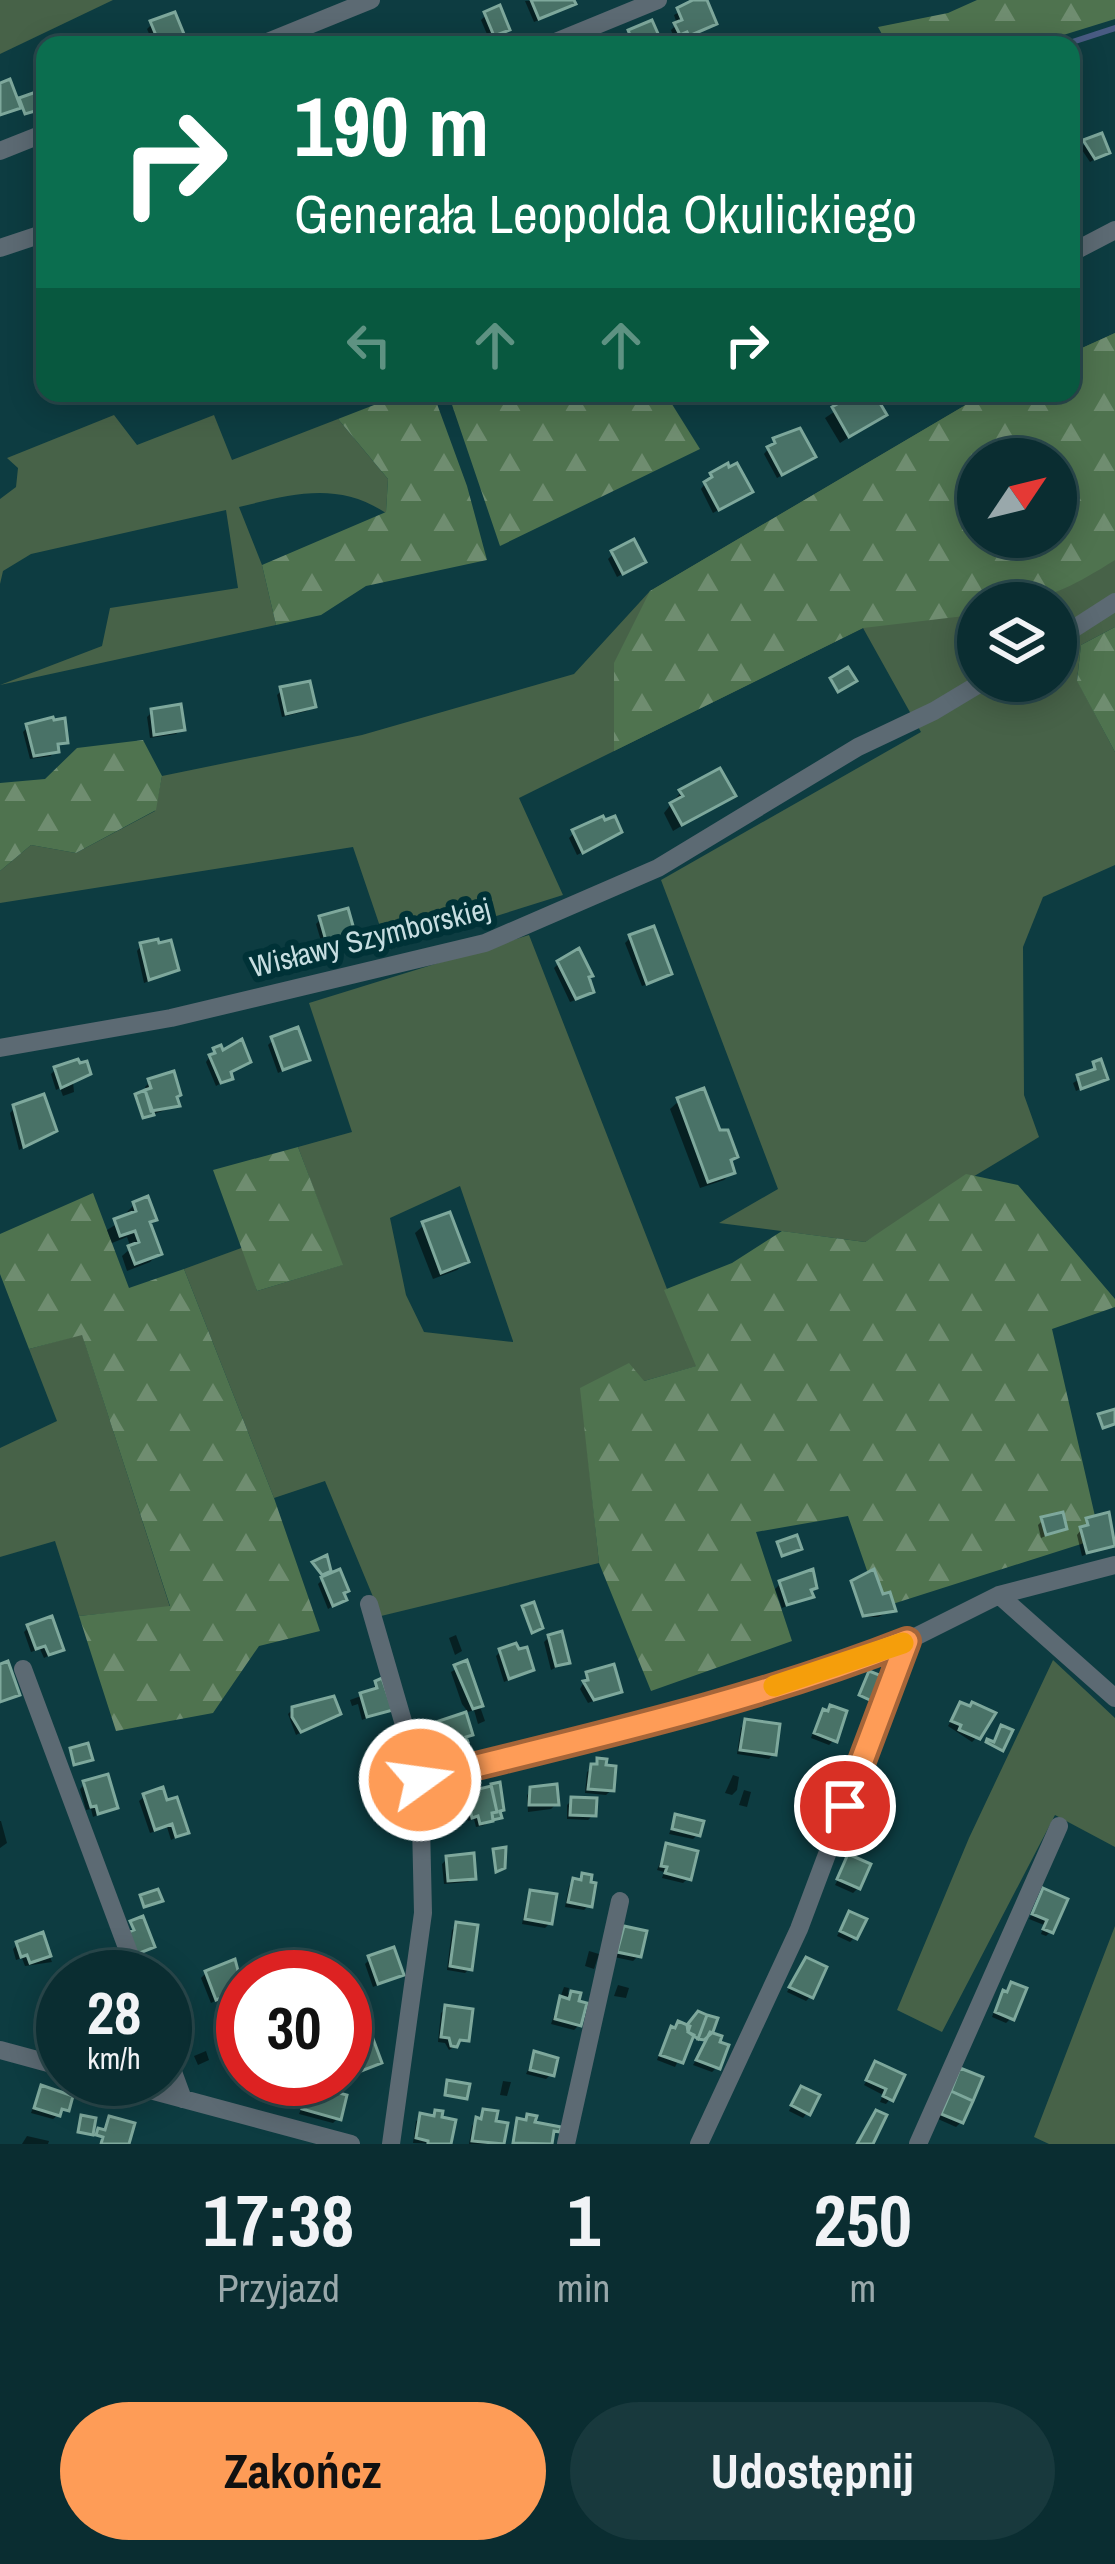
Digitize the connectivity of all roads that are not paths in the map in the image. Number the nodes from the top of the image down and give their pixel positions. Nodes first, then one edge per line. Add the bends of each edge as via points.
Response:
1 (370, 0) edge
2 (658, 0) edge
3 (282, 36) edge
4 (570, 36) edge
5 (36, 137) edge
6 (0, 151) edge
7 (1115, 230) edge
8 (36, 236) edge
9 (0, 248) edge
10 (1080, 248) edge
11 (1115, 602) edge
12 (1077, 626) edge
13 (957, 697) edge
14 (0, 1048) edge
15 (1115, 1565) edge
16 (999, 1595) junction
17 (369, 1604) dead end
18 (907, 1641) junction
19 (23, 1669) dead end
20 (1115, 1698) edge
21 (420, 1780) junction
22 (1059, 1826) dead end
23 (620, 1901) dead end
24 (128, 1950) edge
25 (0, 2050) edge
26 (36, 2060) edge
27 (192, 2100) edge
28 (351, 2144) edge
29 (391, 2144) edge
30 (566, 2144) edge
31 (699, 2144) edge
32 (918, 2144) edge

1 - 3 street
2 - 4 street
5 - 6 street
7 - 10 street
8 - 9 street
11 - 12 street
13 - 14 street, Wisławy Szymborskiej via 658,868 485,943 171,1018
15 - 16 street
16 - 18 street
16 - 20 street
17 - 21 street
18 - 21 street via 671,1718
18 - 31 street via 799,1929
19 - 24 street
21 - 29 street via 423,1913
22 - 32 street
23 - 30 street
25 - 26 street
27 - 28 street

